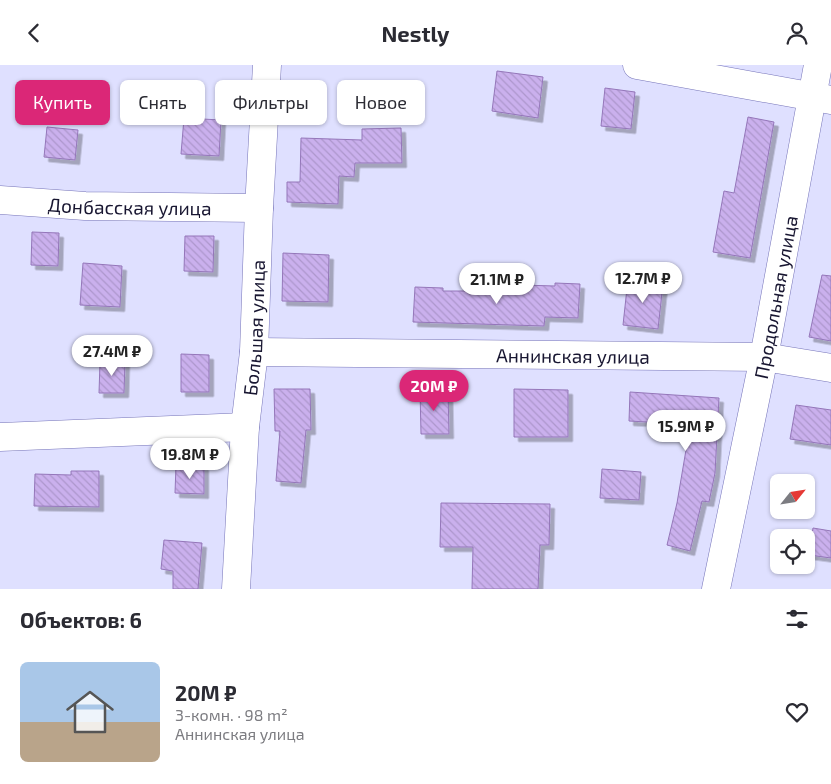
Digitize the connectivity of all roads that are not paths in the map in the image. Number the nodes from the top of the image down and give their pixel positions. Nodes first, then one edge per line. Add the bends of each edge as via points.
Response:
1 (267, 65) edge
2 (637, 65) edge
3 (818, 65) edge
4 (821, 98) edge
5 (0, 200) edge
6 (259, 208) junction
7 (254, 352) junction
8 (764, 357) junction
9 (831, 368) edge
10 (245, 427) junction
11 (0, 437) edge
12 (236, 589) edge
13 (716, 589) edge

1 - 6 street, Большая улица
2 - 4 street
3 - 4 street, Продольная улица
4 - 8 street, Продольная улица
5 - 6 street, Донбасская улица via 86,206
6 - 7 street, Большая улица
7 - 8 street, Аннинская улица
7 - 10 street, Большая улица
8 - 9 street, Аннинская улица
8 - 13 street, Продольная улица
10 - 11 street
10 - 12 street, Большая улица

